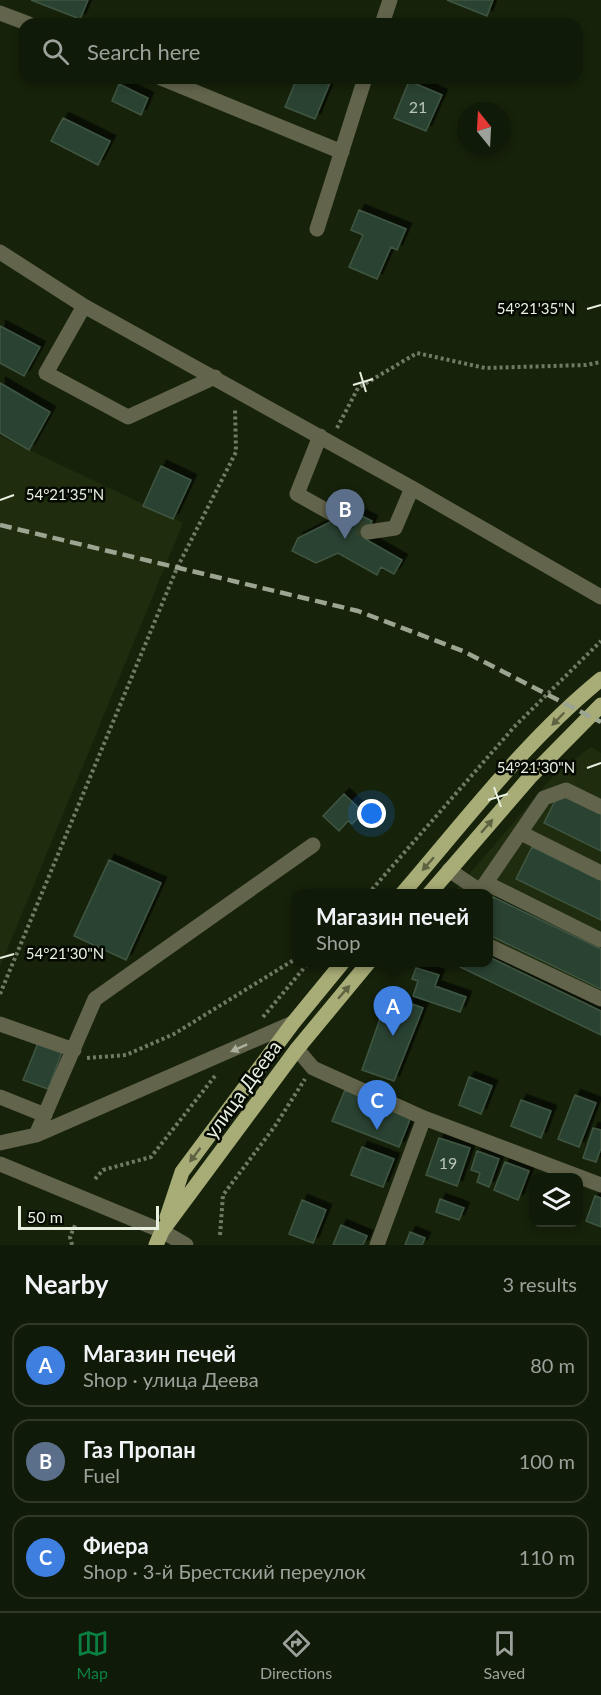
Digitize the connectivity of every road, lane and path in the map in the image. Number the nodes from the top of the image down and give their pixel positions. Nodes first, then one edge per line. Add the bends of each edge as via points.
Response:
1 (390, 0) edge
2 (0, 14) edge
3 (384, 18) edge
4 (18, 20) edge
5 (176, 84) edge
6 (363, 84) edge
7 (342, 152) junction
8 (317, 229) dead end
9 (0, 252) edge
10 (84, 306) junction
11 (601, 362) edge
12 (215, 377) junction
13 (233, 387) junction
14 (325, 439) junction
15 (412, 488) junction
16 (338, 517) tunnel mouth
17 (368, 532) tunnel mouth
18 (601, 597) edge
19 (601, 641) edge
20 (601, 679) edge
21 (601, 705) edge
22 (601, 807) edge
23 (520, 833) junction
24 (313, 845) dead end
25 (449, 870) junction
26 (601, 873) edge
27 (372, 889) edge
28 (406, 889) edge
29 (433, 889) edge
30 (481, 889) edge
31 (493, 894) edge
32 (601, 940) edge
33 (493, 948) edge
34 (292, 961) edge
35 (340, 967) edge
36 (366, 967) edge
37 (0, 994) edge
38 (601, 999) edge
39 (293, 1023) junction
40 (0, 1024) edge
41 (297, 1049) junction
42 (72, 1055) junction
43 (313, 1068) junction
44 (0, 1097) edge
45 (45, 1115) junction
46 (424, 1118) junction
47 (36, 1135) junction
48 (0, 1143) edge
49 (0, 1164) edge
50 (103, 1170) dead end
51 (95, 1179) dead end
52 (601, 1185) edge
53 (76, 1223) dead end
54 (220, 1235) dead end
55 (159, 1238) edge
56 (72, 1245) edge
57 (186, 1245) edge
58 (377, 1245) edge

1 - 3 street
2 - 4 street
5 - 7 street
6 - 7 street
7 - 8 street
9 - 10 street
10 - 12 street
10 - 12 street via 46,373 128,417
11 - 14 path via 486,368 417,353 358,388
12 - 13 street
13 - 14 street
13 - 37 path via 237,452 177,568
14 - 15 street
14 - 16 street via 297,494
15 - 17 street via 395,528
15 - 18 street
19 - 27 path via 515,726
20 -> 28 main road via 523,754
25 -> 21 main road via 530,777
22 - 23 street via 566,790 544,798
23 - 26 street
23 - 30 street
24 - 42 street via 95,999
25 - 29 main road
25 - 30 street
31 - 32 street
33 - 38 street
34 - 42 path via 174,1034 126,1055
35 - 39 main road
41 -> 36 main road, улица Деева
39 -> 47 street
39 -> 55 main road via 182,1172
40 - 42 street
41 - 43 street
41 - 55 main road, улица Деева
42 - 45 street
43 - 46 street
43 - 54 path via 223,1195
44 - 45 street
45 - 47 street
46 - 52 street
46 - 58 street
47 - 48 street
49 - 55 street
50 - 51 path
53 - 56 path via 70,1237
55 - 57 street

